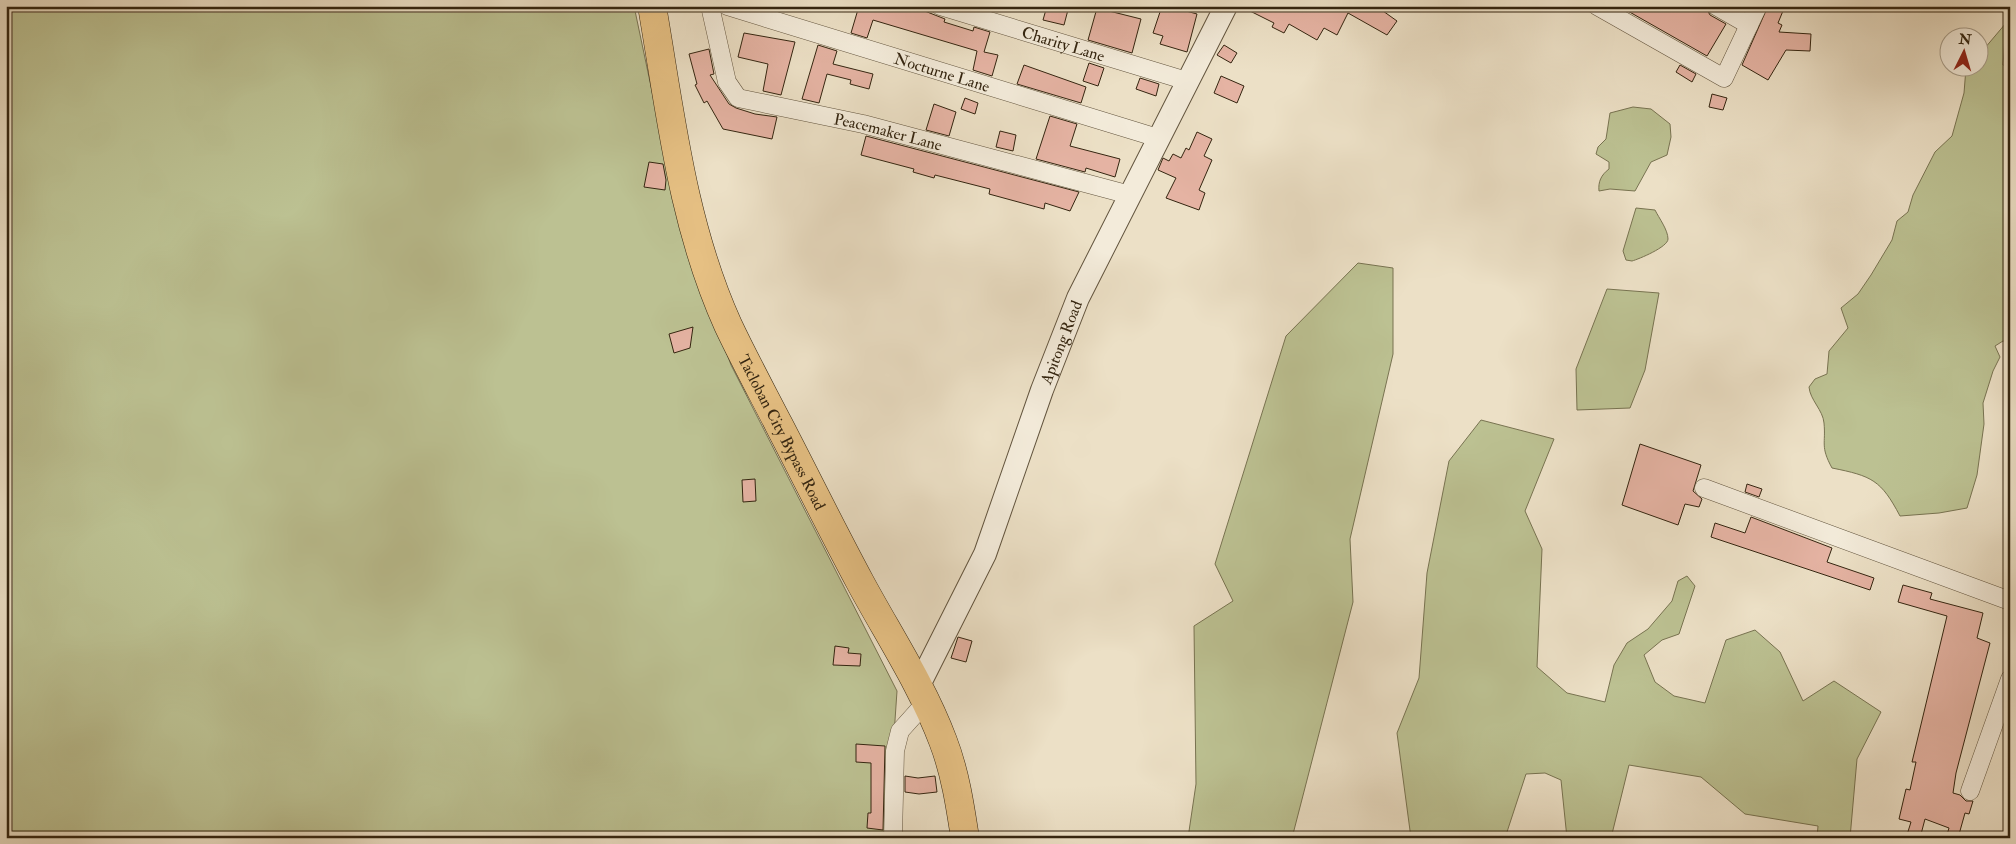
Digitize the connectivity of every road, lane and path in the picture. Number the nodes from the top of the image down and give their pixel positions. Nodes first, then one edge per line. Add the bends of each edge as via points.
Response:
1 (652, 6) edge
2 (710, 6) edge
3 (727, 6) edge
4 (940, 6) edge
5 (1597, 6) edge
6 (1716, 6) edge
7 (1758, 6) edge
8 (1221, 8) edge
9 (1749, 25) junction
10 (1188, 81) junction
11 (1158, 138) junction
12 (1130, 195) junction
13 (1704, 488) dead end
14 (2010, 602) edge
15 (2010, 679) edge
16 (922, 695) junction
17 (1970, 791) dead end
18 (893, 838) edge
19 (965, 838) edge

1 - 16 highway, Tacloban City Bypass Road via 686,205 709,278 740,349 855,573
2 - 12 street, Peacemaker Lane via 727,82 738,98 864,124
3 - 11 street, Nocturne Lane
4 - 10 street, Charity Lane
5 - 9 street via 1724,78
6 - 9 street
7 - 9 street
8 - 10 street, Apitong Road
10 - 11 street, Apitong Road
11 - 12 street, Apitong Road
12 - 16 street, Apitong Road via 1078,298 985,554
13 - 14 street
15 - 17 street
16 - 18 street via 900,731 895,751
16 - 19 highway, Tacloban City Bypass Road via 944,742

